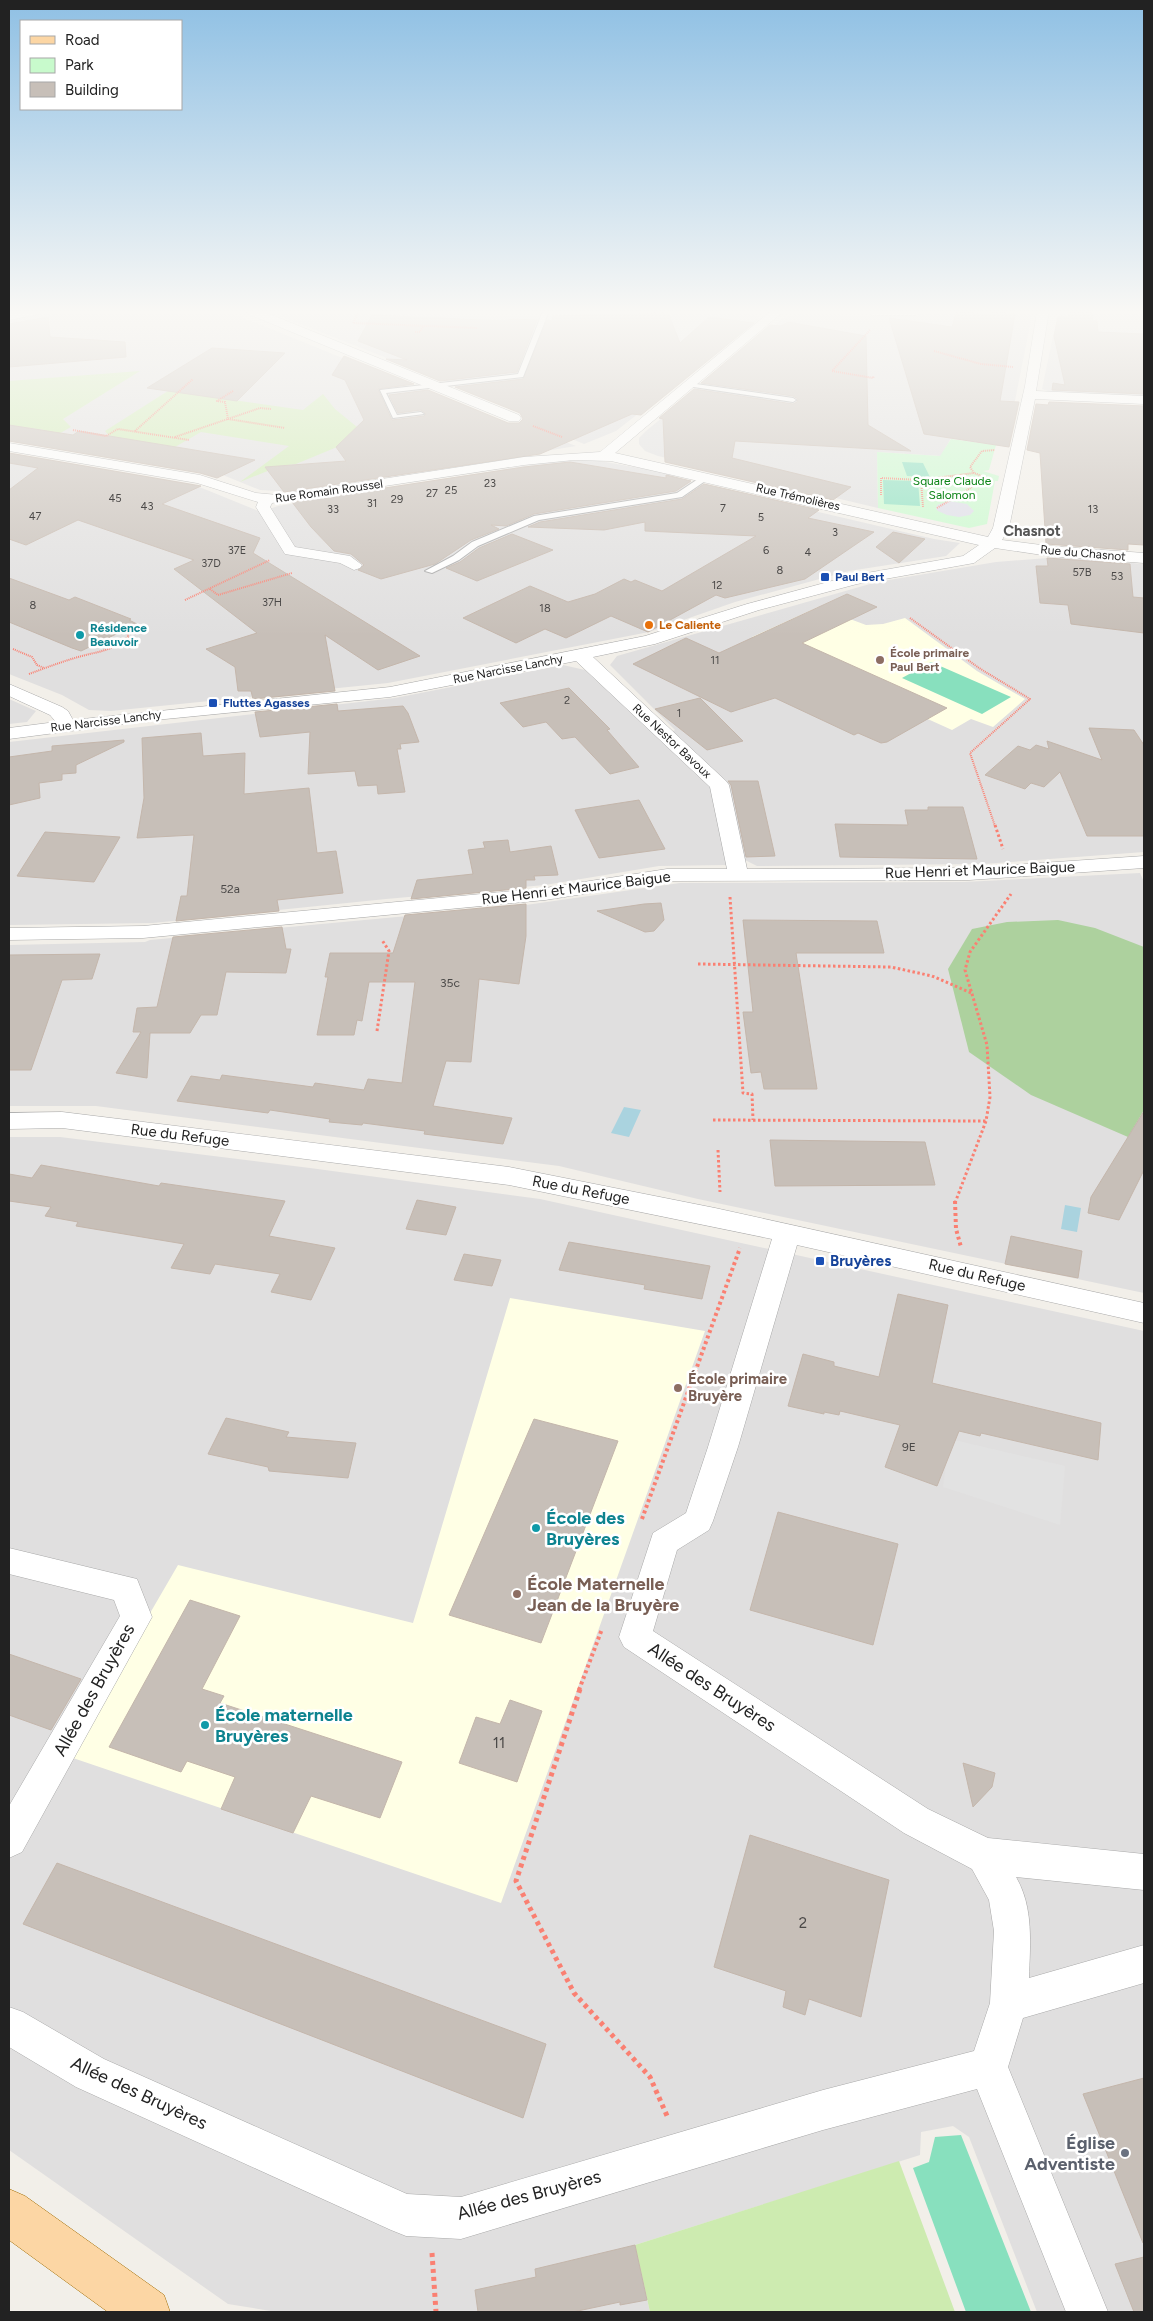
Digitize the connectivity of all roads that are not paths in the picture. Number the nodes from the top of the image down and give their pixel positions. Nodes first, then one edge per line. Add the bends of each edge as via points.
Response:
1 (647, 419) edge
2 (1024, 419) edge
3 (9, 448) edge
4 (604, 455) junction
5 (707, 477) junction
6 (266, 499) junction
7 (992, 544) junction
8 (1144, 558) edge
9 (347, 562) road end
10 (429, 571) dead end
11 (580, 655) junction
12 (9, 690) edge
13 (66, 725) junction
14 (9, 733) edge
15 (1143, 863) edge
16 (734, 883) junction
17 (9, 934) edge
18 (9, 1121) edge
19 (787, 1233) junction
20 (1144, 1314) edge
21 (9, 1561) edge
22 (15, 1830) edge
23 (985, 1856) junction
24 (1144, 1872) edge
25 (1144, 1964) edge
26 (1010, 2003) junction
27 (9, 2026) edge
28 (988, 2067) junction
29 (9, 2212) edge
30 (147, 2312) edge
31 (1087, 2312) edge

1 - 4 street
2 - 7 street via 1001,528
3 - 6 street, Rue Romain Roussel via 200,479
4 - 5 street, Rue Trémolières
4 - 6 street, Rue Romain Roussel via 524,461
5 - 7 street, Rue Trémolières
5 - 10 lane via 679,495 546,516 517,524
6 - 9 street via 263,507 290,551
7 - 8 street, Rue du Chasnot
7 - 11 street, Rue Narcisse Lanchy via 968,560 856,578 753,606 649,640
11 - 13 street, Rue Narcisse Lanchy via 390,692
11 - 16 street, Rue Nestor Bavoux via 719,785
12 - 13 street via 56,711 62,715
13 - 14 street, Rue Narcisse Lanchy
15 - 16 street, Rue Henri et Maurice Baigue
16 - 17 street, Rue Henri et Maurice Baigue via 667,875 545,894 143,932
18 - 19 street, Rue du Refuge via 62,1120 508,1176
19 - 20 street, Rue du Refuge
19 - 23 street, Allée des Bruyères via 698,1521 664,1542 635,1637 916,1820
21 - 22 street, Allée des Bruyères via 126,1590 136,1617
23 - 24 street, Allée des Bruyères
23 - 26 street via 1006,1896 1010,1914
25 - 26 street
26 - 28 street
27 - 28 street, Allée des Bruyères via 108,2081 406,2215 461,2218 823,2110
28 - 31 street
29 - 30 main road

